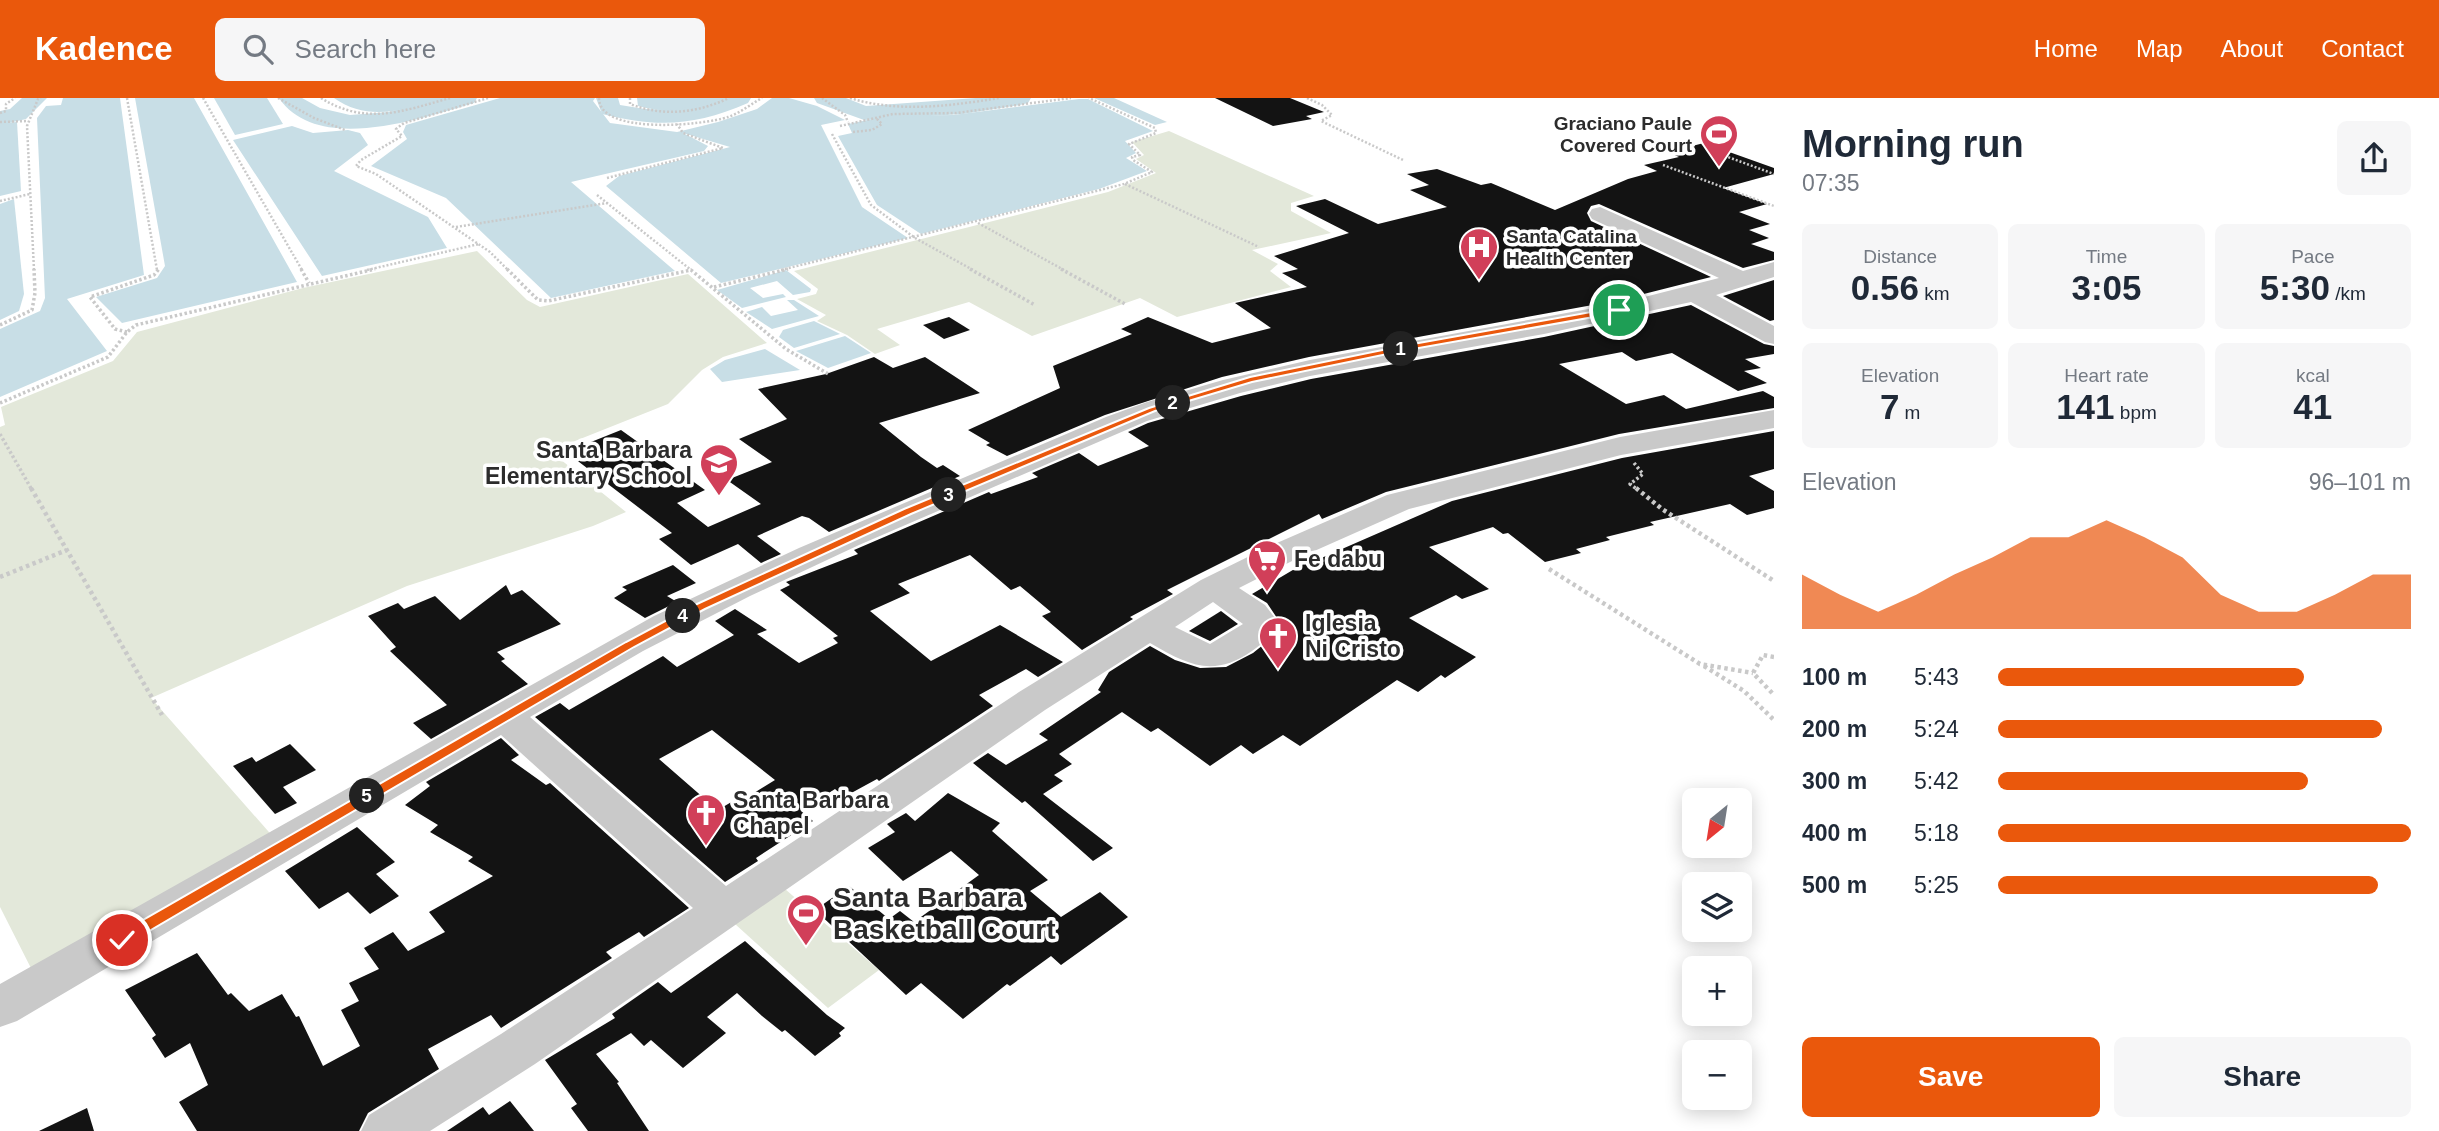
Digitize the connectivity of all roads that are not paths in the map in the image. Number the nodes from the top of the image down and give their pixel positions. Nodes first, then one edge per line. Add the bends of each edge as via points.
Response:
1 (1600, 214) dead end
2 (1774, 269) edge
3 (1743, 280) junction
4 (1695, 293) junction
5 (1774, 336) edge
6 (1774, 419) edge
7 (1213, 587) junction
8 (1149, 627) junction
9 (504, 716) junction
10 (723, 909) junction
11 (0, 1007) edge
12 (387, 1131) edge

1 - 3 street
2 - 3 street
3 - 4 street
4 - 5 street
4 - 9 street via 1250,380 1152,410 907,511 701,606
6 - 7 street via 1620,446 1398,502
7 - 8 street
7 - 8 street via 1253,613 1261,622 1258,630 1223,654 1210,656
8 - 10 street
9 - 10 street
9 - 11 street
10 - 12 street

